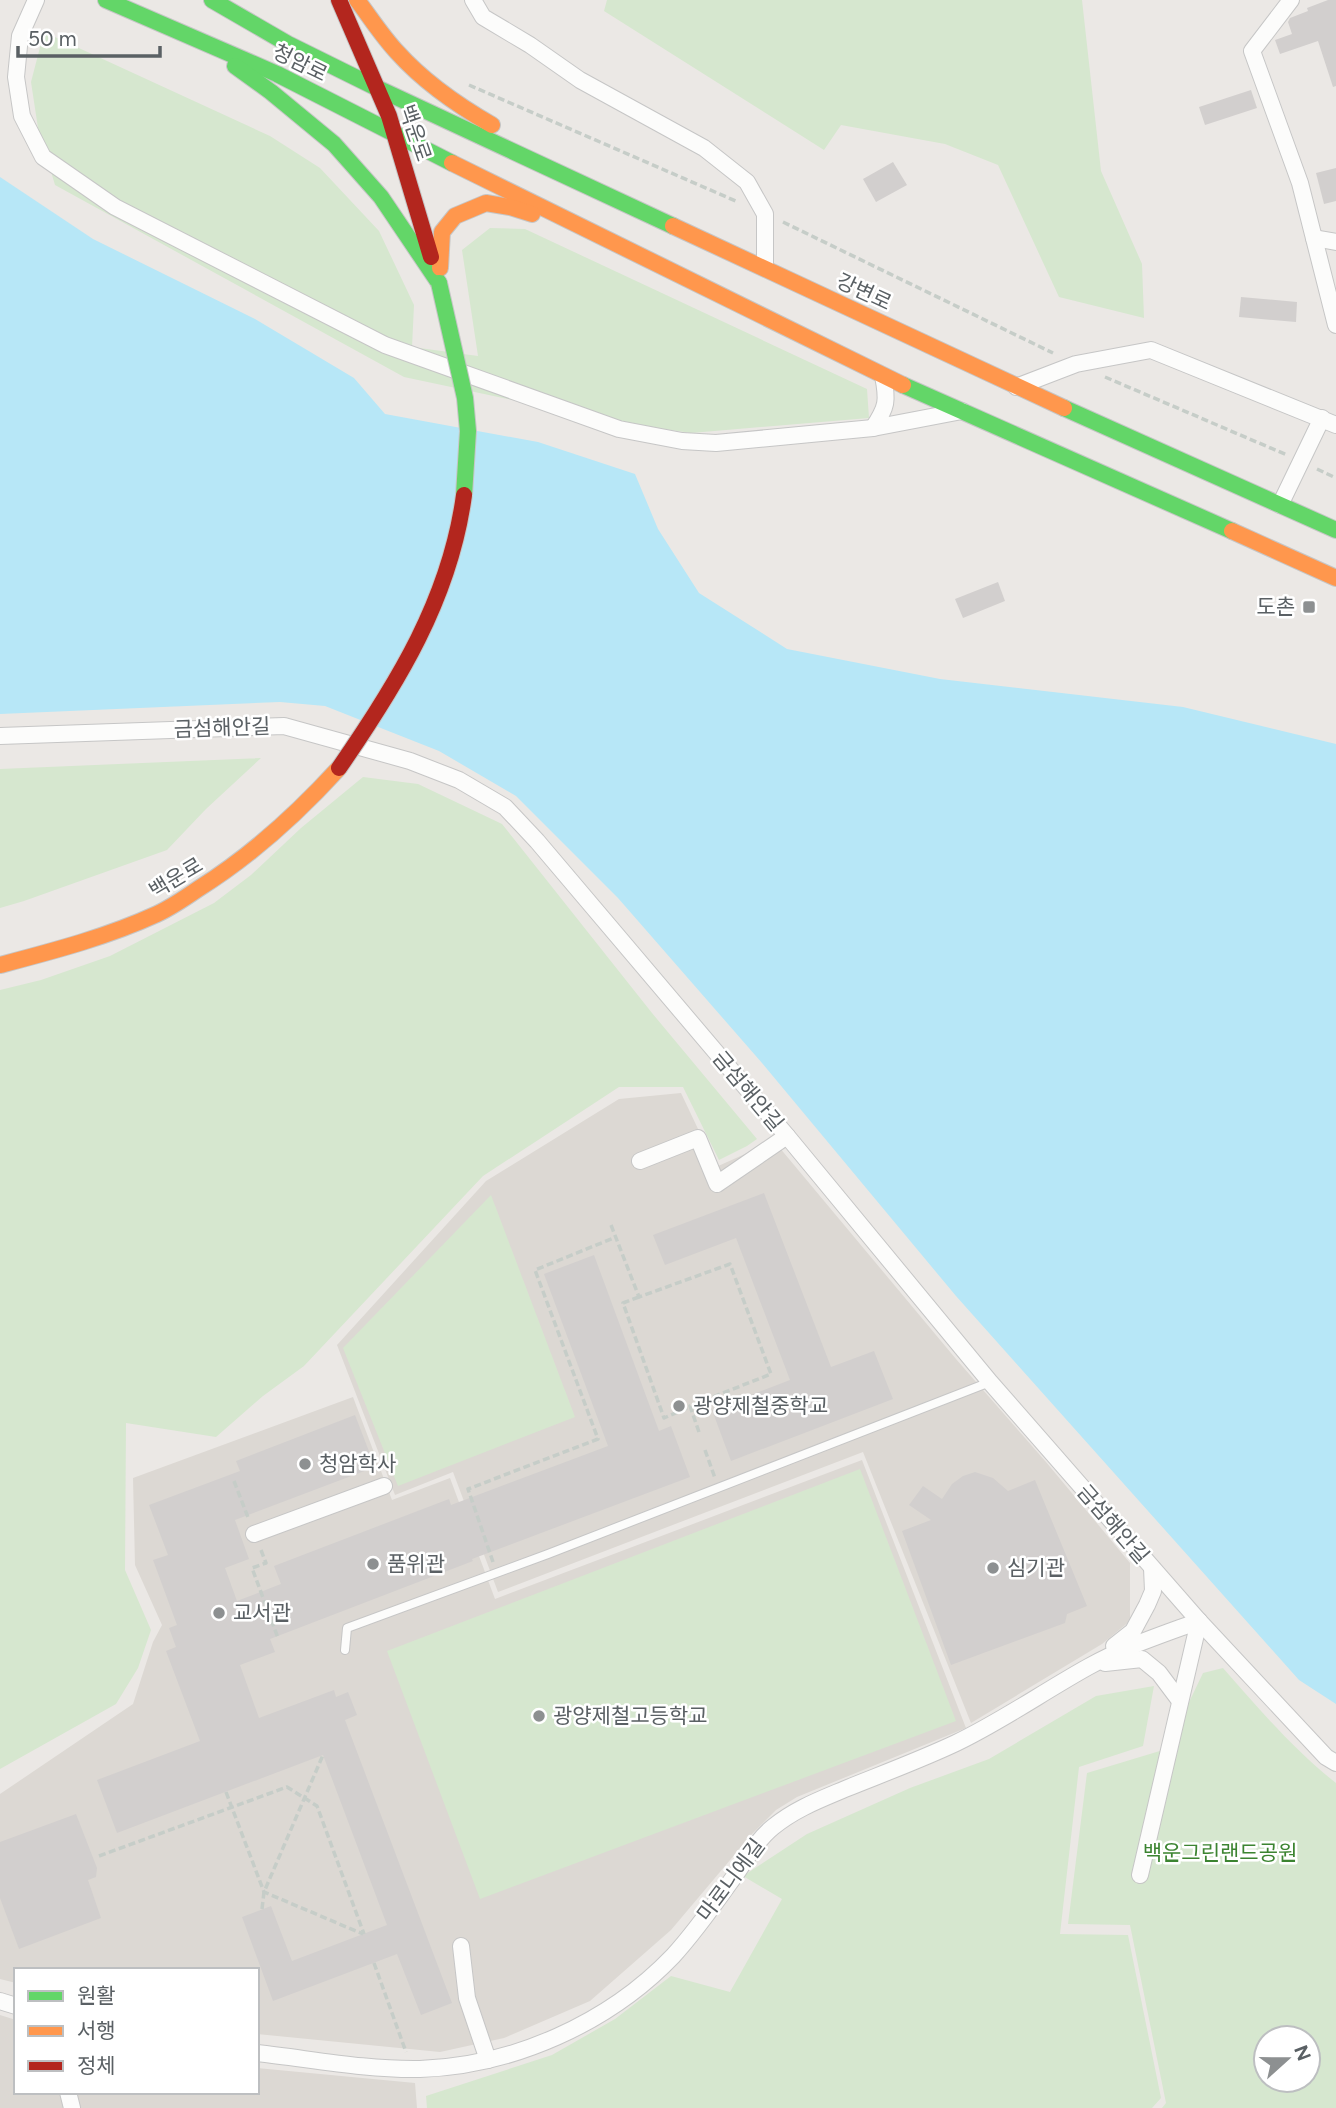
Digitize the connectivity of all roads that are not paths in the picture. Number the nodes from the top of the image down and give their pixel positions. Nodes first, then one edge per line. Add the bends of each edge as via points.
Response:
1 (36, 0) edge
2 (106, 0) edge
3 (212, 0) edge
4 (339, 0) edge
5 (357, 0) edge
6 (472, 0) edge
7 (1291, 0) edge
8 (199, 40) junction
9 (377, 88) junction
10 (395, 135) junction
11 (634, 207) junction
12 (1314, 238) junction
13 (1336, 242) edge
14 (618, 243) junction
15 (765, 268) junction
16 (439, 283) junction
17 (1336, 325) edge
18 (883, 376) junction
19 (1016, 387) junction
20 (962, 411) junction
21 (1329, 421) edge
22 (873, 428) junction
23 (1280, 505) junction
24 (1336, 530) edge
25 (1336, 578) edge
26 (0, 736) edge
27 (0, 965) edge
28 (787, 1136) junction
29 (640, 1161) dead end
30 (990, 1382) junction
31 (384, 1486) dead end
32 (254, 1534) road end
33 (1152, 1568) junction
34 (1199, 1621) junction
35 (345, 1650) dead end
36 (1089, 1666) junction
37 (1180, 1701) junction
38 (1336, 1763) edge
39 (1140, 1875) dead end
40 (461, 1946) dead end
41 (259, 2053) edge
42 (488, 2060) junction

1 - 22 street via 20,36 16,77 22,116 43,158 115,207 385,345 619,429 716,443
2 - 8 main road, 청암로
3 - 9 main road, 청암로
4 - 9 main road, 백운로
5 - 11 main road via 387,41 466,111
6 - 15 street via 483,17 580,80 704,148 747,182 765,214
7 - 12 street via 1252,51 1300,183
8 - 10 main road, 청암로
8 - 16 main road via 334,144 381,197
9 - 10 main road, 백운로
9 - 11 main road, 강변로
10 - 14 main road
10 - 16 main road, 백운로
11 - 15 main road, 강변로
12 - 13 street
12 - 17 street
14 - 16 main road via 486,203 455,216 442,232
14 - 18 main road
15 - 19 main road, 강변로
16 - 27 main road, 백운로, bridge via 465,397 464,501 445,579 412,655 385,701 339,768 307,803 217,878 154,915 97,938
18 - 20 main road
18 - 22 street via 887,397
19 - 21 street via 1076,364 1151,350
19 - 23 main road, 강변로
20 - 22 street
20 - 25 main road
21 - 23 street
23 - 24 main road, 강변로
26 - 28 street, 금섬해안길 via 284,726 410,761 459,780 505,807 537,841
28 - 29 street via 717,1184 698,1138
28 - 30 street, 금섬해안길
30 - 33 street, 금섬해안길
30 - 35 lane via 347,1628
31 - 32 street
33 - 34 street, 금섬해안길
33 - 36 street via 1153,1591 1133,1631
34 - 36 street, 마로니에길 via 1133,1644
34 - 37 street
34 - 38 street, 금섬해안길
36 - 37 street via 1142,1659
36 - 42 street, 마로니에길 via 986,1729 799,1808 771,1828 673,1956 627,1996 564,2033
37 - 39 street
40 - 42 street via 467,1998
41 - 42 street, 마로니에길 via 420,2069

